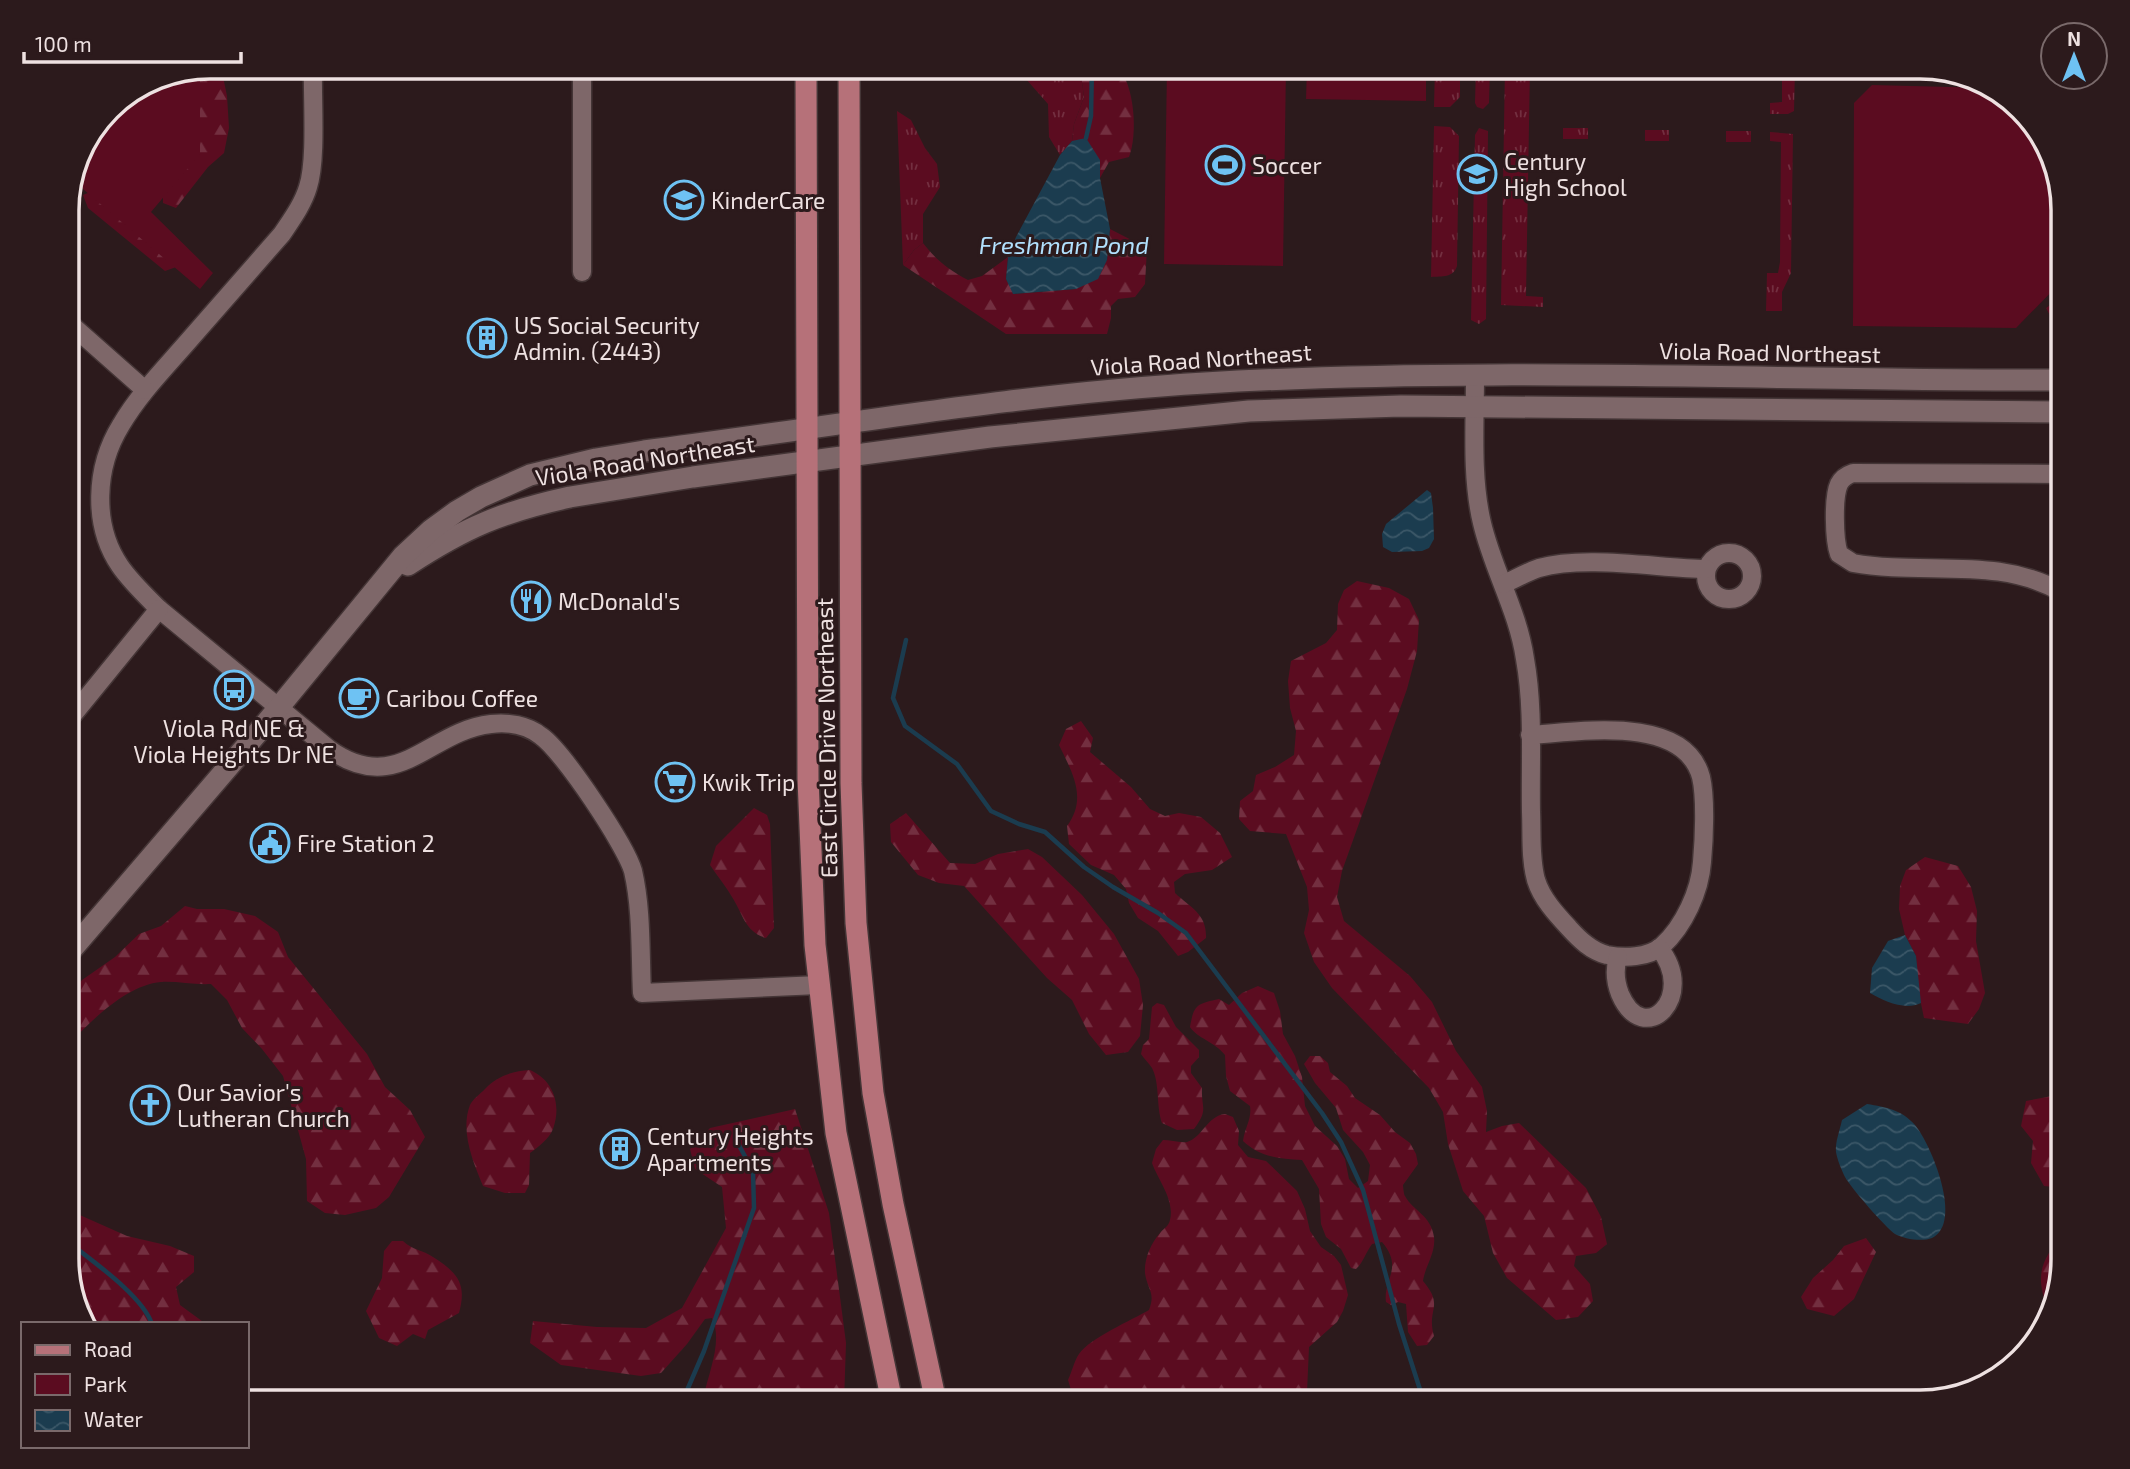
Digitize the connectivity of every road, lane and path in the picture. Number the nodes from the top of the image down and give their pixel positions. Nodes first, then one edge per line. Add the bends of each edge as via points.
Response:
1 (313, 79) edge
2 (582, 79) edge
3 (806, 79) edge
4 (849, 79) edge
5 (582, 272) dead end
6 (79, 332) edge
7 (1475, 376) junction
8 (2051, 380) edge
9 (145, 390) junction
10 (1475, 406) junction
11 (2051, 412) edge
12 (851, 423) junction
13 (808, 429) junction
14 (851, 455) junction
15 (808, 461) junction
16 (2051, 474) edge
17 (1706, 569) dead end
18 (386, 580) junction
19 (1504, 584) junction
20 (2051, 586) edge
21 (159, 609) junction
22 (279, 707) junction
23 (79, 708) edge
24 (1530, 735) junction
25 (79, 942) edge
26 (1659, 948) junction
27 (1618, 957) junction
28 (819, 985) junction
29 (890, 1390) edge
30 (933, 1390) edge

1 - 9 street via 309,185 300,206 282,234
2 - 5 street
3 - 13 main road, East Circle Drive Northeast
4 - 12 main road, East Circle Drive Northeast
6 - 9 street
7 - 8 main road, Viola Road Northeast
7 - 10 street
7 - 12 main road, Viola Road Northeast via 1205,383 1013,401
9 - 21 street via 109,450 100,495 101,521 118,565
10 - 11 main road, Viola Road Northeast
10 - 14 main road, Viola Road Northeast via 1249,411
10 - 19 street via 1482,523
12 - 13 main road, Viola Road Northeast
12 - 14 main road, East Circle Drive Northeast
13 - 15 main road, East Circle Drive Northeast
13 - 18 main road, Viola Road Northeast via 620,455 530,475 457,511 403,556
14 - 15 main road, Viola Road Northeast
14 - 30 main road, East Circle Drive Northeast via 851,783 859,968 873,1093
15 - 18 main road, Viola Road Northeast via 625,487 530,506 466,530
15 - 28 main road, East Circle Drive Northeast via 808,820
16 - 20 street via 1853,473 1838,487 1836,539 1839,554 1853,563 2006,572
17 - 19 street via 1553,565
18 - 22 main road, Viola Road Northeast
19 - 24 street via 1525,659
21 - 22 street
21 - 23 street
22 - 25 main road, Viola Road Northeast
22 - 28 street via 342,758 368,767 398,764 489,724 516,724 531,730 558,753 625,850 635,885 642,993
24 - 26 street via 1617,730 1648,734 1668,739 1689,757 1701,777 1701,873 1675,933
24 - 27 street via 1532,855 1537,882 1549,906 1582,942
26 - 27 street via 1639,956
26 - 27 street via 1673,976 1672,995 1666,1009 1650,1018 1626,1008 1617,986
28 - 29 main road, East Circle Drive Northeast via 836,1133

